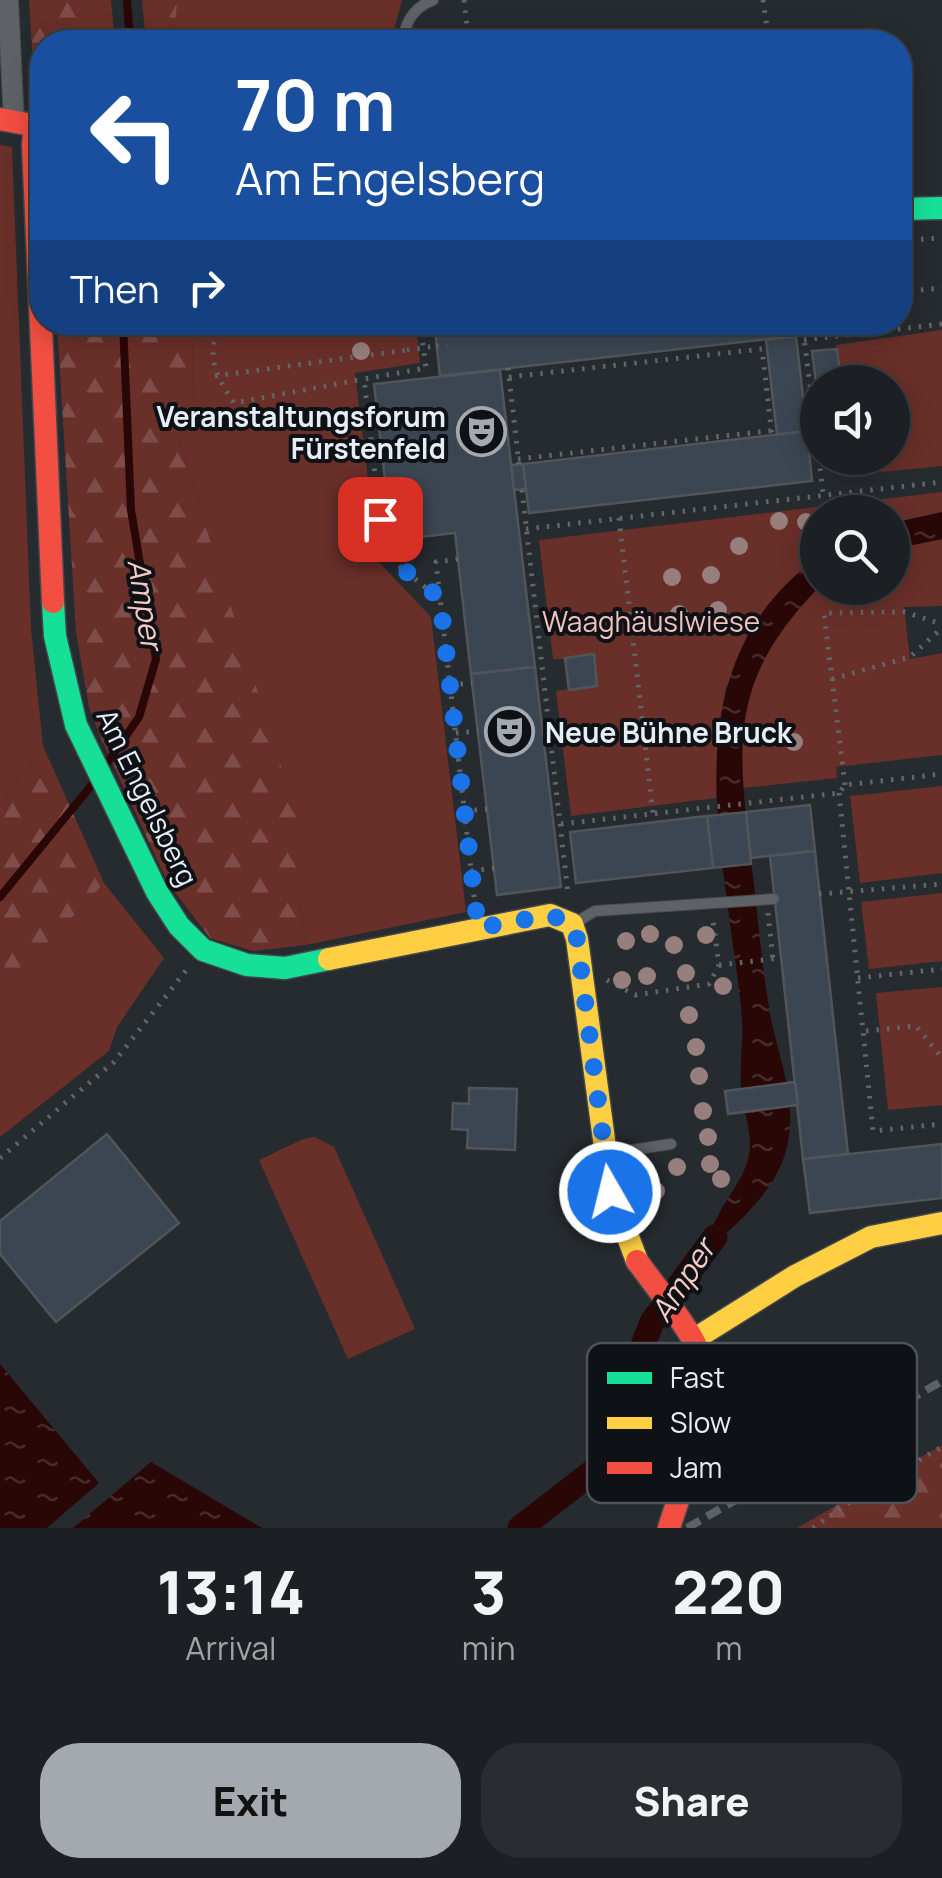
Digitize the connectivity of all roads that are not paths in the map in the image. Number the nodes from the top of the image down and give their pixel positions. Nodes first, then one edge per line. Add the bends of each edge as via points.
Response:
1 (8, 0) edge
2 (433, 0) edge
3 (406, 30) edge
4 (23, 123) edge
5 (942, 208) edge
6 (912, 209) edge
7 (41, 335) edge
8 (766, 900) road end
9 (572, 924) junction
10 (671, 1144) dead end
11 (605, 1154) junction
12 (942, 1222) edge
13 (693, 1340) junction
14 (694, 1343) edge
15 (677, 1503) edge
16 (669, 1528) edge

1 - 4 street
2 - 3 lane via 420,5
5 - 6 street
7 - 9 street, Am Engelsberg via 55,636 76,725 179,926 202,950 284,968 550,915
8 - 9 lane via 596,911
9 - 11 street
10 - 11 lane
11 - 13 street via 600,1194
12 - 13 street via 871,1237
13 - 14 street
15 - 16 street

